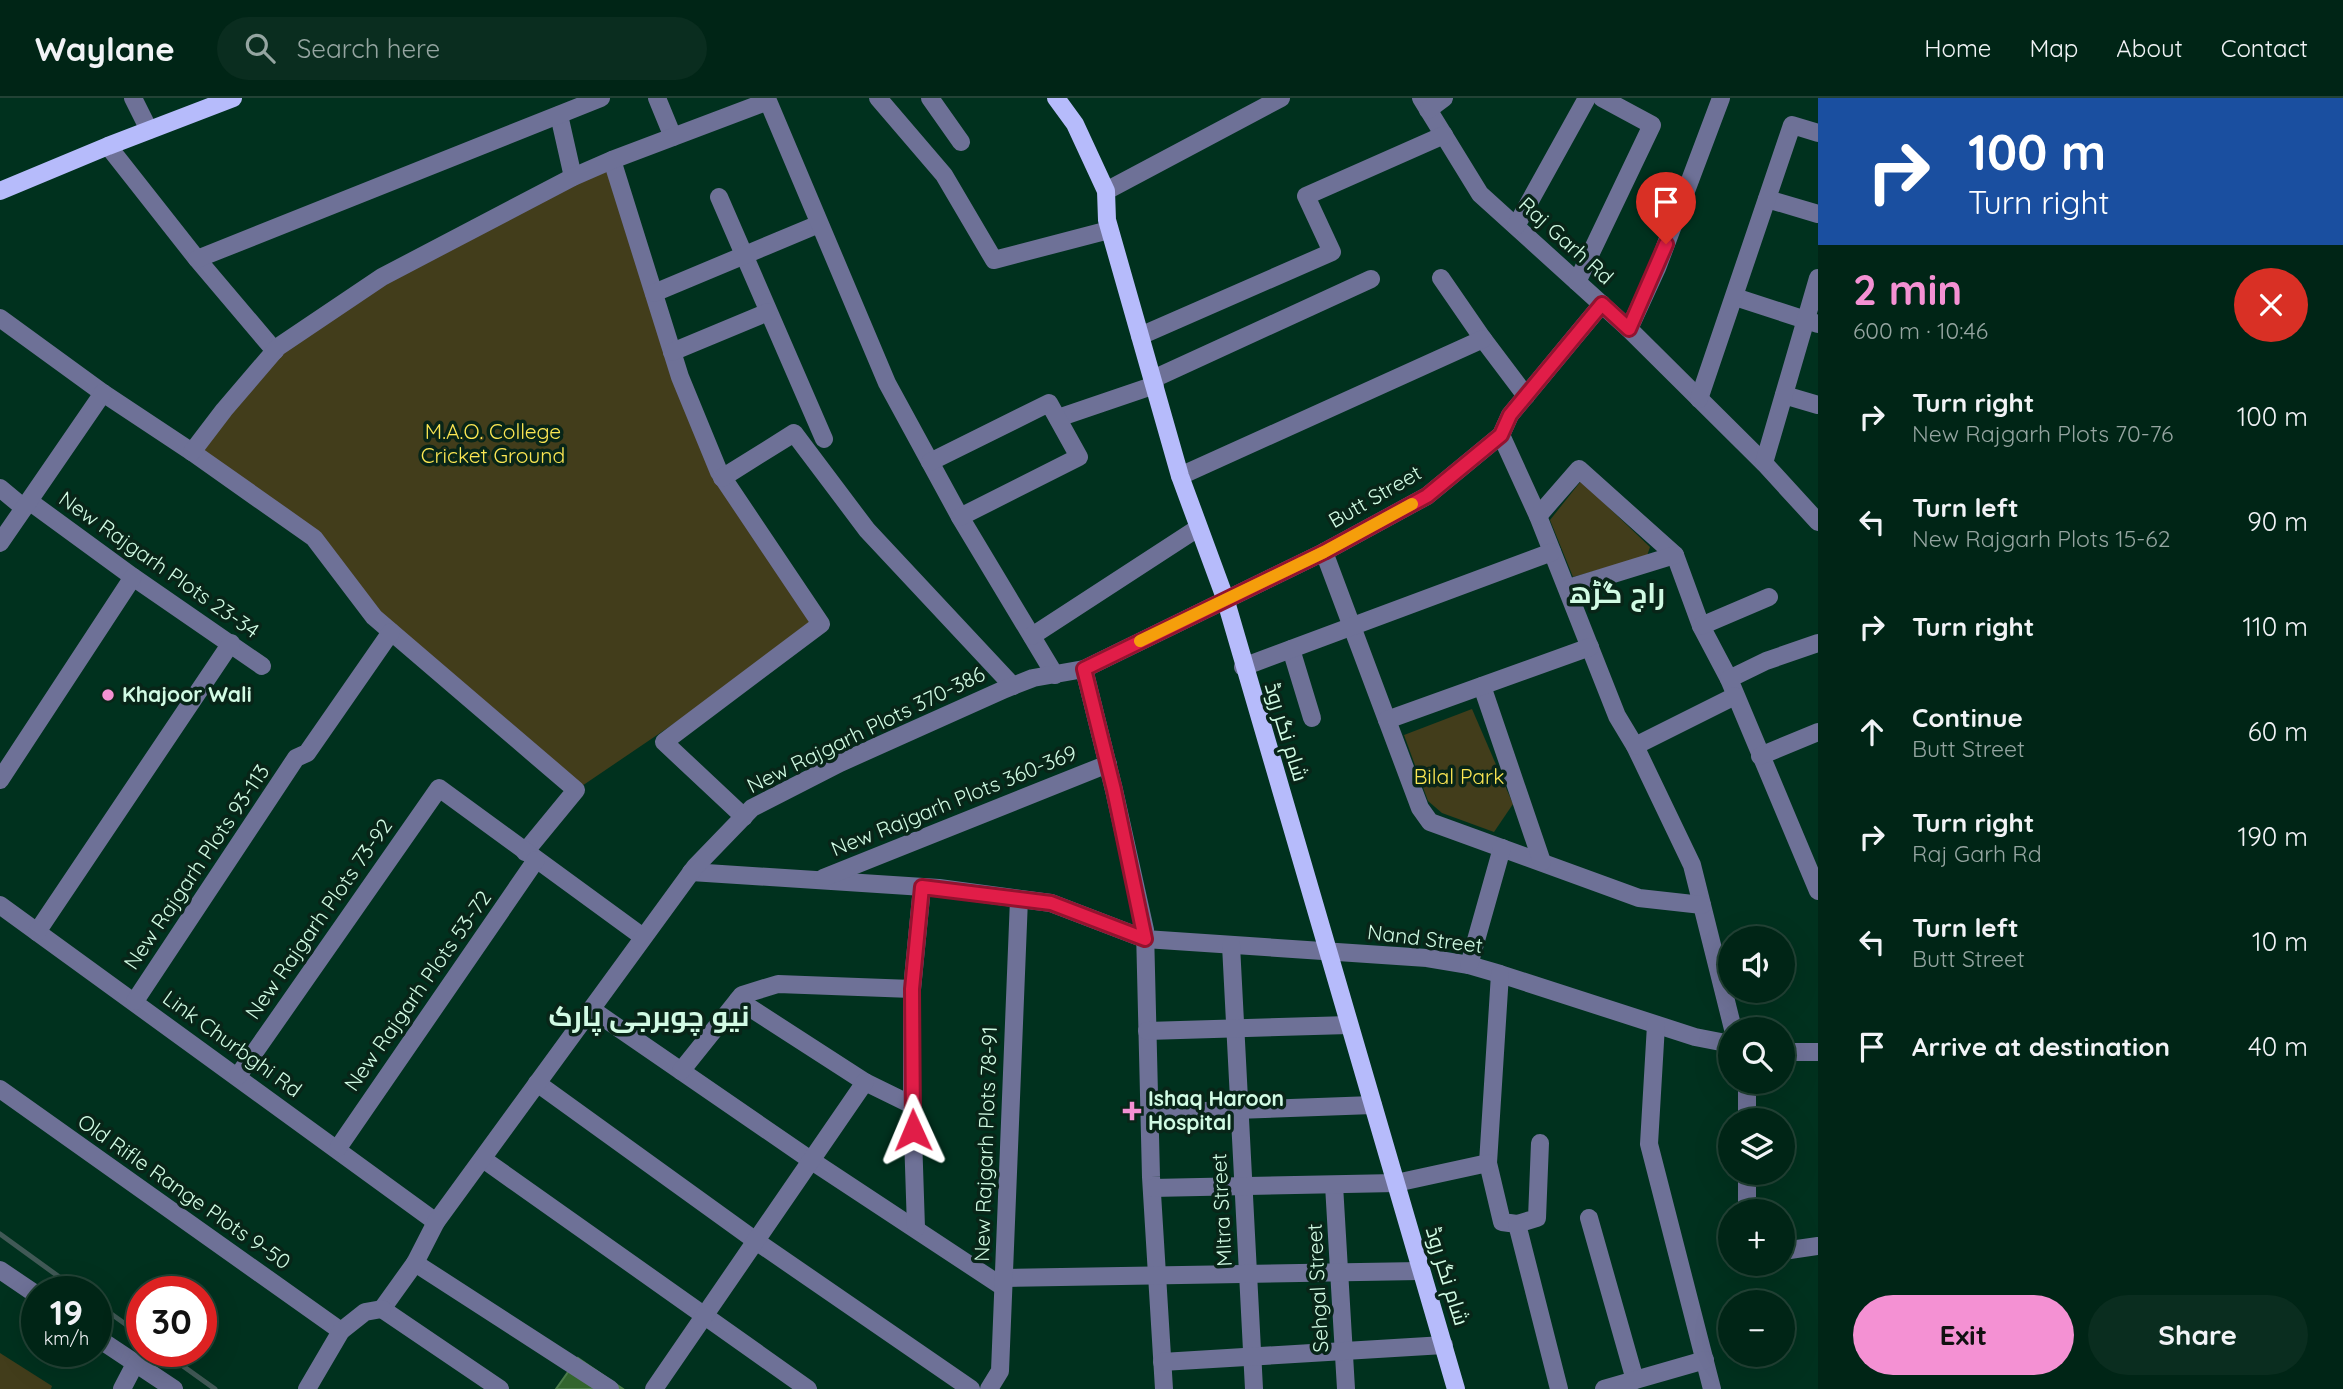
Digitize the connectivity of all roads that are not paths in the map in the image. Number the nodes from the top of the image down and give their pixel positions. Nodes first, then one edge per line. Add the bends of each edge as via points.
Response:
1 (133, 98) edge
2 (233, 98) edge
3 (601, 98) edge
4 (657, 98) edge
5 (877, 98) edge
6 (930, 98) edge
7 (1056, 98) edge
8 (1281, 98) edge
9 (1444, 98) edge
10 (1587, 98) edge
11 (1601, 98) edge
12 (1721, 98) edge
13 (1425, 104) edge
14 (559, 115) junction
15 (149, 130) junction
16 (1818, 134) edge
17 (1444, 135) junction
18 (673, 137) junction
19 (961, 142) dead end
20 (108, 146) junction
21 (612, 160) junction
22 (573, 177) junction
23 (0, 191) edge
24 (1106, 191) junction
25 (719, 197) dead end
26 (1767, 199) junction
27 (1818, 214) edge
28 (819, 224) junction
29 (1516, 226) junction
30 (1109, 230) junction
31 (743, 256) junction
32 (197, 259) junction
33 (1441, 278) dead end
34 (1818, 278) edge
35 (1371, 279) dead end
36 (1577, 282) junction
37 (654, 293) junction
38 (1735, 297) junction
39 (1602, 304) junction
40 (768, 312) junction
41 (0, 318) edge
42 (1812, 322) edge
43 (1629, 329) junction
44 (1140, 336) junction
45 (1483, 340) junction
46 (275, 351) junction
47 (672, 352) junction
48 (1154, 382) junction
49 (103, 393) junction
50 (1784, 395) junction
51 (1526, 396) junction
52 (1699, 398) junction
53 (1818, 405) edge
54 (1058, 418) junction
55 (1501, 435) junction
56 (824, 439) dead end
57 (192, 452) junction
58 (930, 462) junction
59 (1764, 463) junction
60 (1181, 476) junction
61 (722, 478) junction
62 (0, 488) edge
63 (26, 504) junction
64 (1538, 516) junction
65 (960, 517) junction
66 (1818, 522) edge
67 (1198, 528) junction
68 (0, 543) edge
69 (1324, 552) junction
70 (1552, 552) junction
71 (1675, 555) junction
72 (133, 577) junction
73 (1568, 588) junction
74 (1769, 597) dead end
75 (1225, 598) junction
76 (1700, 626) junction
77 (1353, 628) junction
78 (391, 632) junction
79 (1032, 636) junction
80 (231, 643) junction
81 (1818, 643) edge
82 (1590, 647) junction
83 (1291, 649) junction
84 (262, 666) dead end
85 (1243, 667) junction
86 (1084, 669) junction
87 (1055, 675) junction
88 (1013, 686) junction
89 (1482, 686) junction
90 (1732, 687) junction
91 (1312, 718) dead end
92 (1387, 720) junction
93 (1818, 732) edge
94 (1634, 746) junction
95 (1760, 756) junction
96 (1108, 764) junction
97 (0, 780) edge
98 (744, 817) junction
99 (1502, 848) junction
100 (531, 856) junction
101 (1542, 862) junction
102 (691, 872) junction
103 (816, 880) junction
104 (922, 887) junction
105 (1818, 891) edge
106 (1019, 899) junction
107 (0, 905) edge
108 (1702, 905) junction
109 (37, 932) junction
110 (643, 937) junction
111 (1145, 939) junction
112 (1231, 945) junction
113 (1328, 951) junction
114 (1469, 965) junction
115 (1500, 974) junction
116 (912, 989) junction
117 (738, 1000) junction
118 (135, 1001) junction
119 (591, 1009) junction
120 (1730, 1017) edge
121 (1349, 1025) junction
122 (1656, 1025) junction
123 (1236, 1029) junction
124 (1147, 1031) junction
125 (1718, 1041) edge
126 (1795, 1052) edge
127 (1818, 1052) edge
128 (681, 1071) junction
129 (238, 1076) junction
130 (865, 1082) junction
131 (537, 1083) junction
132 (0, 1089) edge
133 (912, 1105) junction
134 (1373, 1105) junction
135 (1240, 1110) junction
136 (1150, 1113) junction
137 (1540, 1143) dead end
138 (338, 1148) junction
139 (483, 1159) junction
140 (812, 1161) junction
141 (1488, 1163) junction
142 (1396, 1183) junction
143 (1334, 1185) junction
144 (1244, 1186) junction
145 (1152, 1188) junction
146 (1589, 1218) dead end
147 (436, 1222) junction
148 (1517, 1224) junction
149 (916, 1228) junction
150 (755, 1241) junction
151 (1818, 1246) edge
152 (1795, 1249) edge
153 (415, 1263) junction
154 (0, 1269) edge
155 (1339, 1271) junction
156 (1420, 1271) junction
157 (1248, 1274) junction
158 (1157, 1276) junction
159 (1004, 1283) junction
160 (21, 1284) edge
161 (382, 1309) junction
162 (705, 1317) junction
163 (341, 1331) junction
164 (1444, 1346) junction
165 (1344, 1351) junction
166 (1252, 1357) junction
167 (1704, 1360) junction
168 (1163, 1362) junction
169 (133, 1367) edge
170 (140, 1367) edge
171 (1635, 1380) junction
172 (122, 1389) edge
173 (174, 1389) edge
174 (307, 1389) edge
175 (500, 1389) edge
176 (610, 1389) edge
177 (654, 1389) edge
178 (808, 1389) edge
179 (971, 1389) edge
180 (989, 1389) edge
181 (1164, 1389) edge
182 (1254, 1389) edge
183 (1346, 1389) edge
184 (1456, 1389) edge
185 (1559, 1389) edge
186 (1604, 1389) edge
187 (1712, 1389) edge

1 - 15 street
2 - 15 main road
3 - 14 street
4 - 18 street
5 - 30 street via 944,175 994,260
6 - 19 street
7 - 24 main road, شام نگر روڈ via 1075,124
8 - 24 street
9 - 13 street
10 - 29 street
11 - 36 street via 1652,125
12 - 43 street
13 - 17 street, Raj Garh Rd
14 - 22 street
14 - 32 street
15 - 20 main road
16 - 26 street via 1791,125
17 - 29 street, Raj Garh Rd via 1480,194
17 - 44 street via 1306,196 1332,252
18 - 21 street
18 - 28 street via 768,102
20 - 23 main road
20 - 32 street
21 - 22 street
21 - 37 street
22 - 46 street via 382,277
24 - 30 main road, شام نگر روڈ
25 - 31 street
26 - 27 street
26 - 38 street
28 - 31 street
28 - 58 street via 887,383
29 - 36 street, Raj Garh Rd
30 - 44 main road, شام نگر روڈ
31 - 37 street
31 - 40 street
32 - 46 street
33 - 45 street
34 - 42 street
35 - 48 street
36 - 39 street, Raj Garh Rd
37 - 47 street
38 - 42 street
38 - 52 street
39 - 43 street, Raj Garh Rd
39 - 51 street, Butt Street
40 - 47 street
40 - 56 street
41 - 49 street
42 - 50 street
43 - 52 street, Raj Garh Rd
44 - 48 main road, شام نگر روڈ
45 - 51 street
45 - 60 street
46 - 57 street
47 - 61 street
48 - 54 street
48 - 60 main road, شام نگر روڈ
49 - 57 street
49 - 63 street
50 - 53 street
50 - 59 street
51 - 55 street, Butt Street
52 - 59 street, Raj Garh Rd
54 - 58 street via 1049,403
54 - 65 street via 1079,457
55 - 64 street
55 - 69 street, Butt Street via 1427,496
57 - 78 street via 314,538 374,617
58 - 65 street
59 - 66 street, Raj Garh Rd
60 - 67 main road, شام نگر روڈ
61 - 88 street via 794,433 867,530
61 - 98 street via 821,624 664,742
62 - 63 street, New Rajgarh Plots 23-34
63 - 68 street
63 - 72 street, New Rajgarh Plots 23-34
64 - 70 street
64 - 71 street via 1578,469
65 - 79 street
67 - 75 main road, شام نگر روڈ
67 - 79 street
69 - 75 street, Butt Street
69 - 77 street
70 - 73 street
70 - 77 street
71 - 73 street
71 - 76 street
72 - 80 street, New Rajgarh Plots 23-34
72 - 97 street
73 - 82 street
74 - 76 street
75 - 85 main road, شام نگر روڈ
75 - 86 street, Butt Street
76 - 90 street
77 - 83 street
77 - 92 street
78 - 100 street, New Rajgarh Plots 53-72 via 576,790
78 - 118 street, New Rajgarh Plots 93-113 via 307,753 296,758
79 - 87 street
80 - 84 street, New Rajgarh Plots 23-34
80 - 109 street
81 - 90 street via 1766,661
82 - 89 street
82 - 94 street
83 - 85 street
83 - 91 street
85 - 113 main road, شام نگر روڈ
86 - 87 street, New Rajgarh Plots 370-386
86 - 96 street
87 - 88 street, New Rajgarh Plots 370-386
88 - 98 street, New Rajgarh Plots 370-386 via 840,763 752,808
89 - 92 street
89 - 101 street
90 - 94 street
90 - 95 street
92 - 99 street via 1420,808 1430,822
93 - 95 street
94 - 108 street via 1692,865
95 - 105 street
96 - 103 street, New Rajgarh Plots 360-369
96 - 111 street
98 - 102 street, New Rajgarh Plots 370-386
99 - 101 street
99 - 114 street
100 - 110 street
100 - 129 street, New Rajgarh Plots 73-92 via 439,788
100 - 138 street, New Rajgarh Plots 53-72
101 - 108 street via 1639,898
102 - 103 street, Nand Street
102 - 110 street, New Rajgarh Plots 370-386
103 - 104 street, Nand Street
104 - 106 street, Nand Street
104 - 116 street
106 - 111 street, Nand Street via 1051,903
106 - 159 street, New Rajgarh Plots 78-91
107 - 109 street, Link Churbghi Rd
108 - 120 street
109 - 118 street, Link Churbghi Rd
110 - 119 street, New Rajgarh Plots 370-386
111 - 112 street, Nand Street
111 - 124 street
112 - 113 street, Nand Street
112 - 123 street, MItra Street
113 - 114 street, Nand Street
113 - 121 main road, شام نگر روڈ
114 - 115 street, Nand Street
115 - 122 street, Nand Street
115 - 141 street
116 - 117 street via 778,984
116 - 133 street
117 - 128 street
117 - 130 street
118 - 129 street, Link Churbghi Rd
119 - 128 street
119 - 131 street, New Rajgarh Plots 370-386
121 - 123 street
121 - 134 main road, شام نگر روڈ
122 - 125 street, Nand Street
122 - 167 street via 1649,1144
123 - 124 street
123 - 135 street, MItra Street
124 - 136 street
126 - 127 street
128 - 140 street
129 - 138 street, Link Churbghi Rd
130 - 133 street
130 - 140 street
131 - 139 street, New Rajgarh Plots 370-386
131 - 150 street
132 - 163 street, Old Rifle Range Plots 9-50
133 - 149 street
134 - 135 street
134 - 142 main road, شام نگر روڈ
135 - 136 street
135 - 144 street, MItra Street
136 - 145 street
137 - 148 street via 1537,1218
138 - 147 street, Link Churbghi Rd
139 - 147 street, New Rajgarh Plots 370-386
139 - 162 street
140 - 149 street
140 - 150 street
141 - 142 street
141 - 148 street via 1502,1222
142 - 143 street
142 - 156 main road, شام نگر روڈ
143 - 144 street
143 - 155 street, Sehgal Street
144 - 145 street
144 - 157 street, MItra Street
145 - 158 street
146 - 171 street
147 - 153 street, New Rajgarh Plots 370-386
148 - 185 street
149 - 159 street
150 - 162 street
150 - 179 street
151 - 152 street
153 - 161 street, New Rajgarh Plots 370-386
153 - 176 street
154 - 160 street
155 - 156 street
155 - 157 street
155 - 165 street, Sehgal Street
156 - 164 main road, شام نگر روڈ
157 - 158 street
157 - 166 street, MItra Street
158 - 159 street
158 - 168 street
159 - 180 street, New Rajgarh Plots 78-91 via 1000,1371
161 - 163 street via 365,1312
161 - 175 street
162 - 177 street
162 - 178 street
163 - 174 street
164 - 165 street
164 - 184 main road, شام نگر روڈ
165 - 166 street
165 - 183 street, Sehgal Street
166 - 168 street
166 - 182 street, MItra Street
167 - 171 street
167 - 187 street
168 - 181 street
169 - 172 street
170 - 173 street
171 - 186 street

